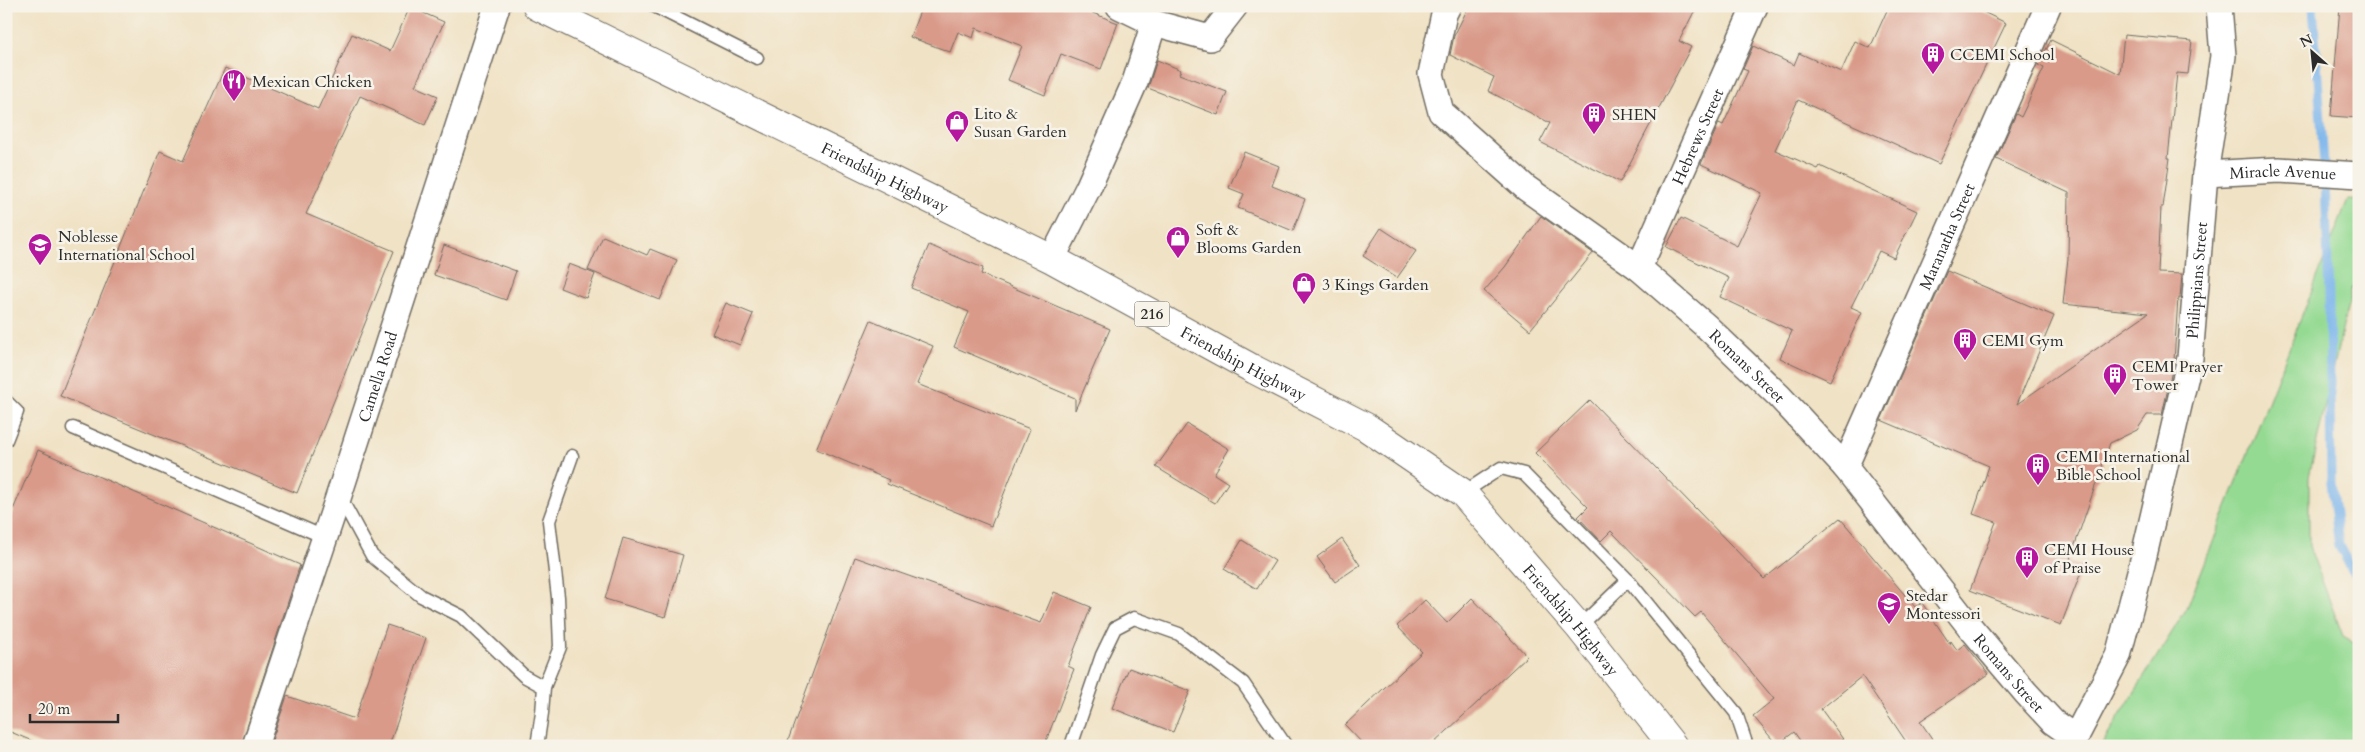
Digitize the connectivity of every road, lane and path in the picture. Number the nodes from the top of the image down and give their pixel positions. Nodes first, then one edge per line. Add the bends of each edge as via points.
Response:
1 (497, 6) edge
2 (538, 6) edge
3 (654, 6) edge
4 (1119, 6) edge
5 (1235, 6) edge
6 (1755, 6) edge
7 (2048, 6) edge
8 (2219, 6) edge
9 (1446, 10) edge
10 (1154, 23) junction
11 (757, 58) dead end
12 (2205, 174) junction
13 (2359, 175) edge
14 (1052, 259) junction
15 (1640, 268) junction
16 (6, 401) edge
17 (73, 428) dead end
18 (6, 440) edge
19 (572, 456) dead end
20 (1845, 467) junction
21 (1462, 493) junction
22 (339, 495) junction
23 (324, 536) junction
24 (1628, 580) junction
25 (1579, 627) junction
26 (544, 687) junction
27 (2073, 742) edge
28 (254, 746) edge
29 (536, 746) edge
30 (1071, 746) edge
31 (1286, 746) edge
32 (1673, 746) edge
33 (1747, 746) edge

1 - 22 street, Camella Road
2 - 14 main road, Friendship Highway / 216
3 - 11 lane
4 - 10 street
5 - 10 street via 1210,38
6 - 15 street, Hebrews Street
7 - 20 street, Maranatha Street
8 - 12 street, Philippians Street via 2224,56
9 - 15 street, Romans Street via 1431,74 1441,112 1526,188
10 - 14 street via 1135,82
12 - 13 street, Miracle Avenue via 2280,170
12 - 27 street, Philippians Street via 2188,367 2118,656
14 - 21 main road, Friendship Highway / 216 via 1366,427
15 - 20 street, Romans Street via 1773,390
16 - 18 lane via 17,412
17 - 23 lane
19 - 26 lane via 549,521 560,647
20 - 27 street, Romans Street via 1970,628
21 - 24 lane via 1501,468 1524,474
21 - 25 main road, Friendship Highway / 216
22 - 23 street, Camella Road
22 - 26 lane via 372,556 421,596 460,616 524,676
23 - 28 street, Camella Road
24 - 25 lane
24 - 33 lane via 1736,713
25 - 32 main road, Friendship Highway / 216
26 - 29 lane
30 - 31 lane via 1102,655 1115,628 1134,618 1179,634 1243,683

